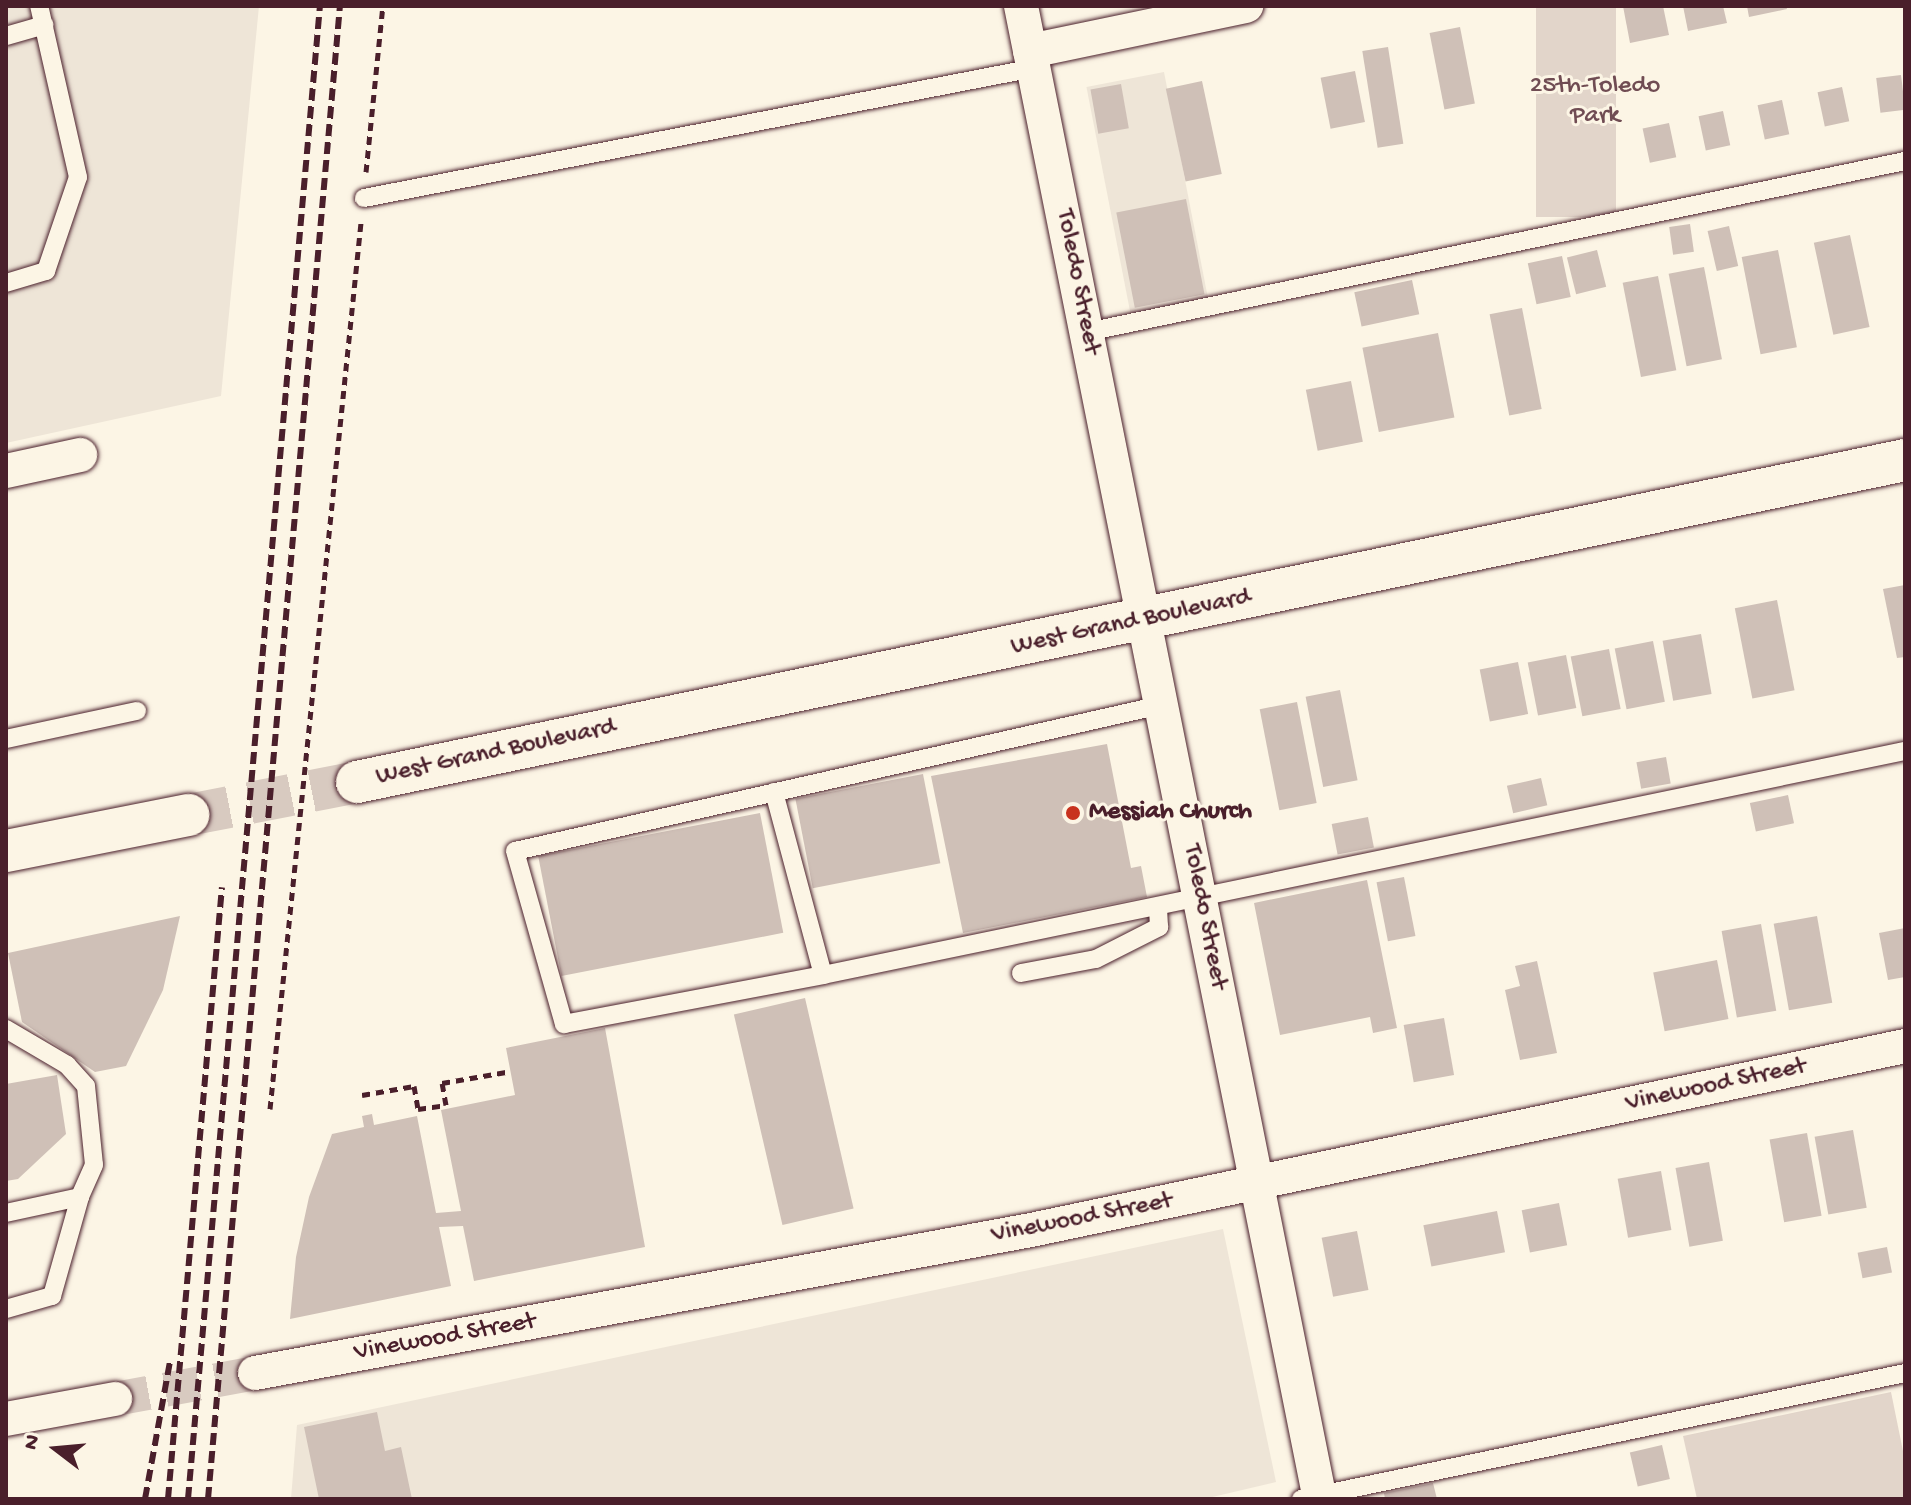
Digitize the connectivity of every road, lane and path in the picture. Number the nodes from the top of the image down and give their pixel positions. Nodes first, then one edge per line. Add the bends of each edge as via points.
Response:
1 (39, 6) edge
2 (383, 6) edge
3 (1021, 6) edge
4 (1246, 6) edge
5 (44, 25) junction
6 (6, 36) edge
7 (1032, 60) junction
8 (1905, 161) edge
9 (364, 198) junction
10 (6, 283) edge
11 (1087, 332) junction
12 (80, 455) dead end
13 (1905, 460) edge
14 (6, 471) edge
15 (1144, 620) junction
16 (1161, 705) junction
17 (137, 711) dead end
18 (6, 739) edge
19 (1905, 751) edge
20 (357, 782) tunnel mouth
21 (774, 792) junction
22 (188, 815) tunnel mouth
23 (6, 851) edge
24 (1200, 898) junction
25 (1158, 907) junction
26 (1021, 973) dead end
27 (823, 975) junction
28 (6, 1029) edge
29 (1905, 1046) edge
30 (506, 1072) dead end
31 (362, 1095) dead end
32 (270, 1109) dead end
33 (1257, 1182) junction
34 (80, 1197) junction
35 (6, 1213) edge
36 (6, 1309) edge
37 (255, 1373) tunnel mouth
38 (1905, 1373) edge
39 (115, 1399) tunnel mouth
40 (6, 1419) edge
41 (1313, 1498) edge

1 - 5 lane
2 - 9 path
3 - 7 street, Toledo Street
4 - 7 street
5 - 6 lane
5 - 10 lane via 78,177 46,271
7 - 9 lane
7 - 11 street, Toledo Street
8 - 11 lane
9 - 32 path
11 - 15 street, Toledo Street
12 - 14 street
13 - 15 street, West Grand Boulevard
15 - 16 street, Toledo Street
15 - 20 street, West Grand Boulevard
16 - 21 lane
16 - 24 street, Toledo Street
17 - 18 lane
19 - 24 lane
21 - 27 lane
21 - 27 lane via 515,851 564,1024
22 - 23 street
24 - 25 lane
24 - 33 street, Toledo Street
25 - 26 lane via 1159,927 1096,959
25 - 27 lane
28 - 34 lane via 67,1065 86,1086 94,1165
29 - 33 street, Vinewood Street
30 - 31 path via 442,1083 446,1105 418,1109 414,1086
33 - 37 street, Vinewood Street via 1031,1230
33 - 41 street, Toledo Street
34 - 35 lane
34 - 36 lane via 52,1296
38 - 41 lane
39 - 40 street

